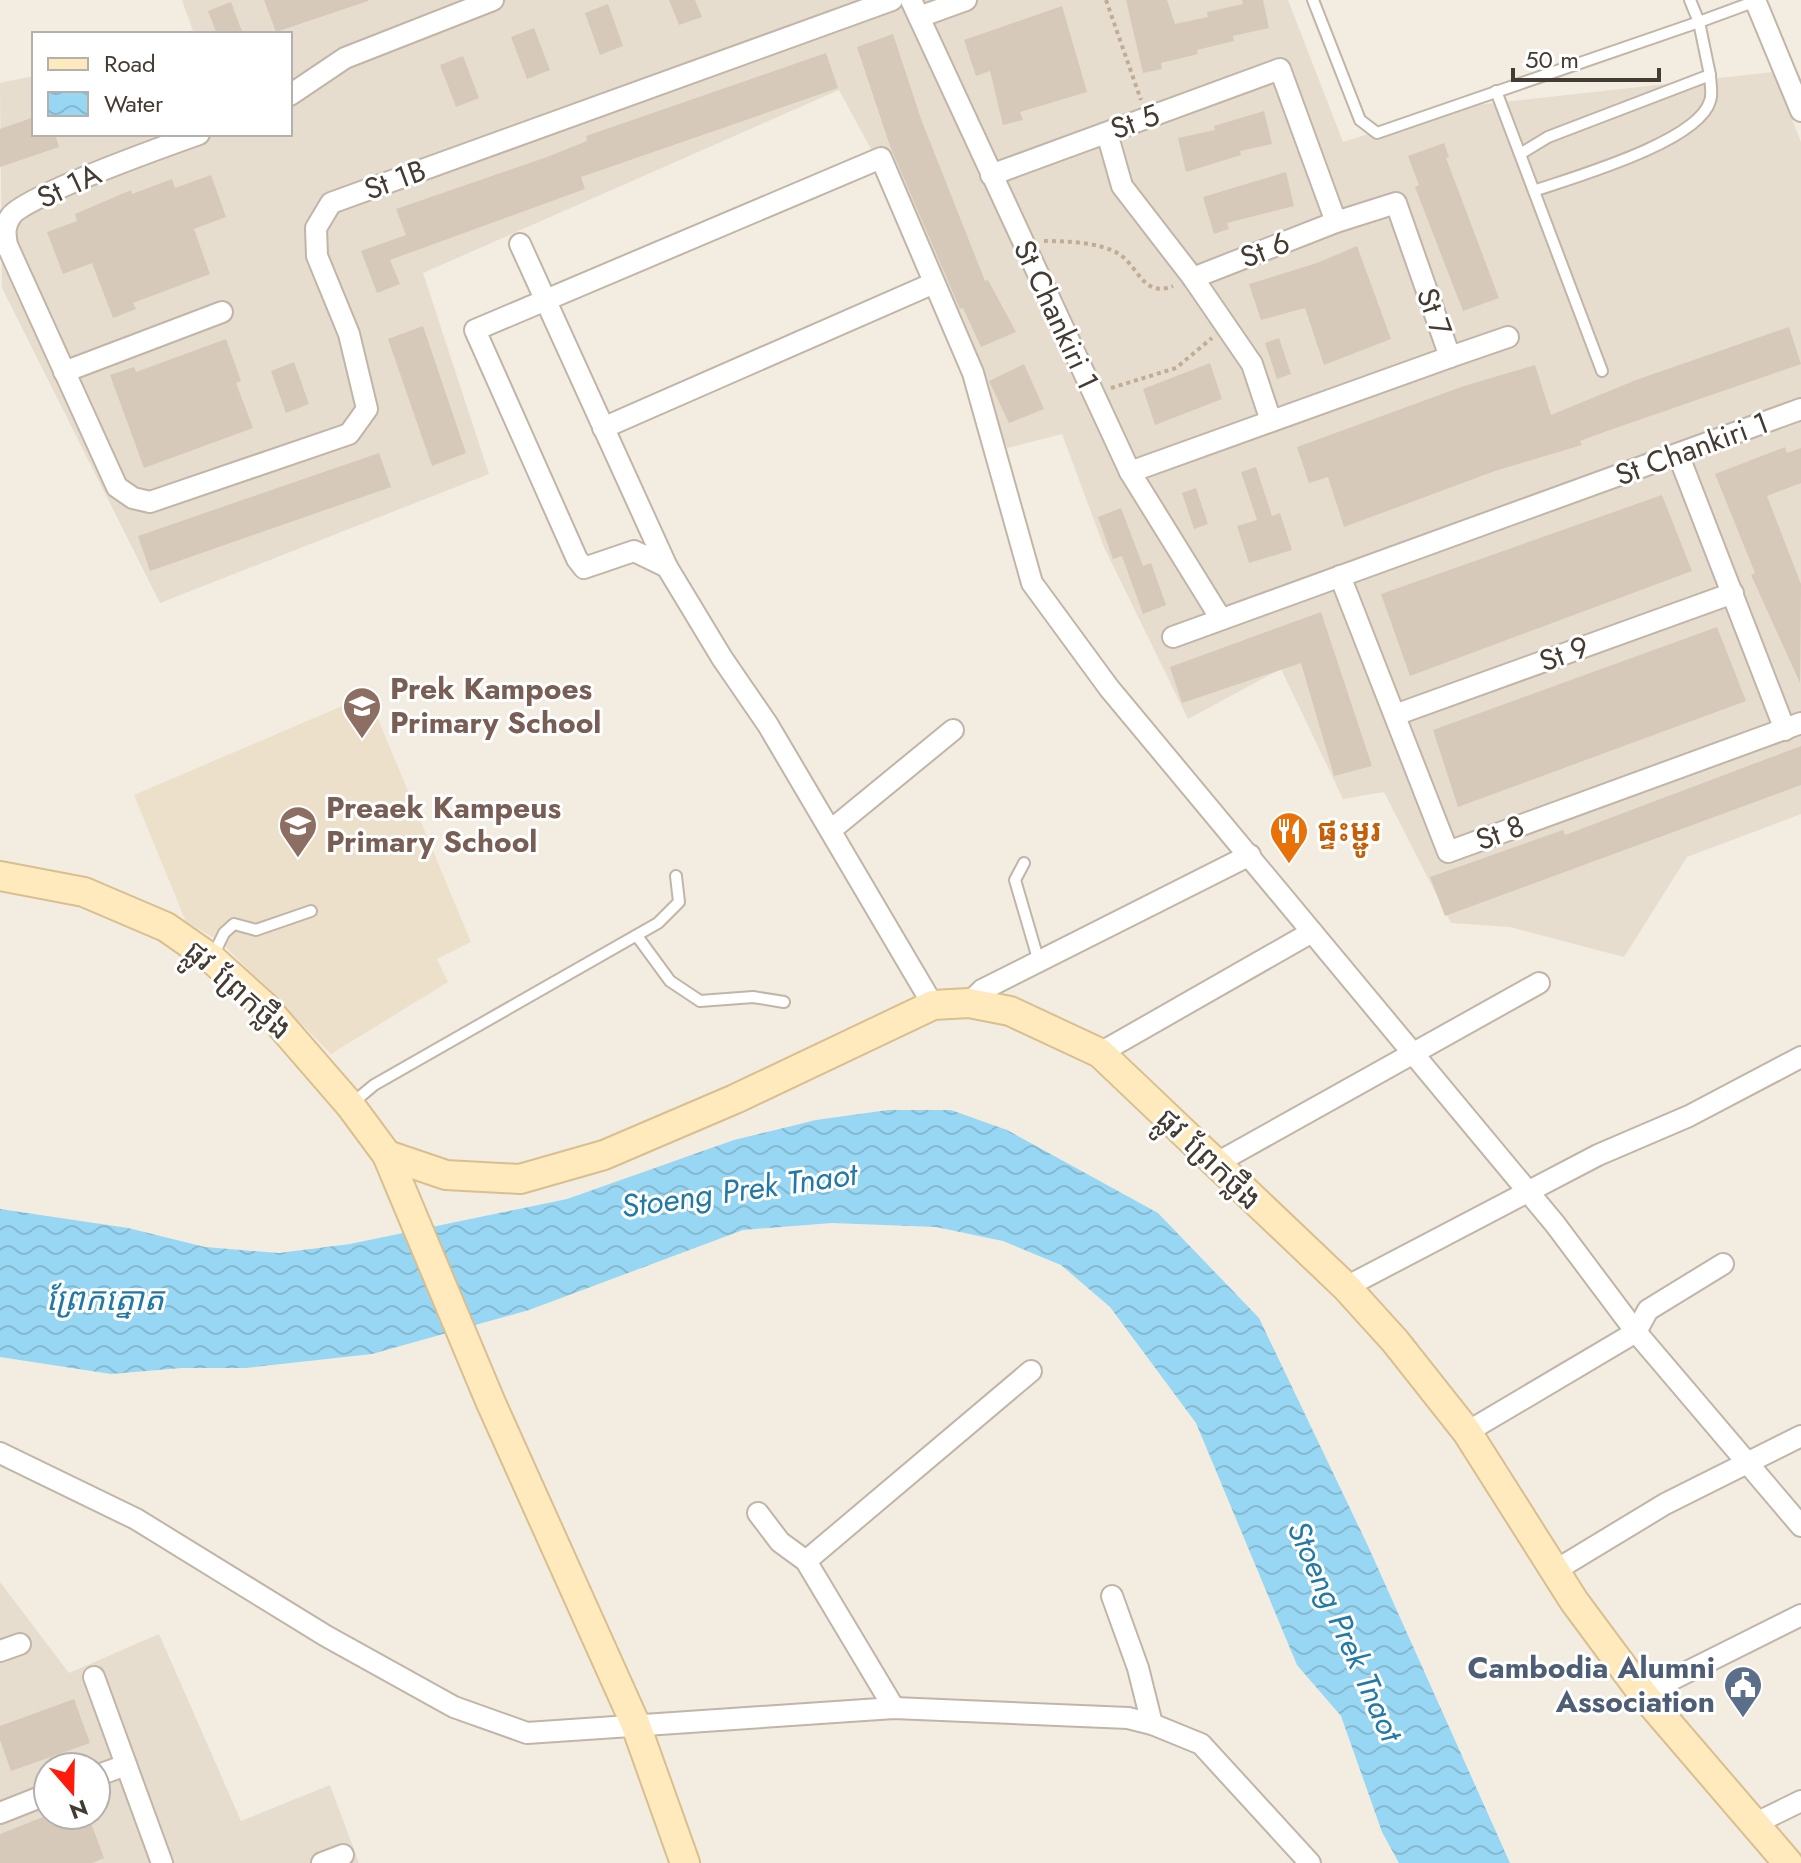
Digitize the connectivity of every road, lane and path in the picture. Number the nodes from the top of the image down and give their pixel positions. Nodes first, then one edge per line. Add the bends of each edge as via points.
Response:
1 (493, 0) edge
2 (892, 0) edge
3 (966, 0) edge
4 (1106, 0) edge
5 (1313, 0) edge
6 (1690, 0) edge
7 (1756, 0) edge
8 (915, 8) edge
9 (1699, 22) junction
10 (1710, 75) junction
11 (1496, 91) junction
12 (292, 94) edge
13 (1801, 111) edge
14 (1147, 118) junction
15 (1107, 133) junction
16 (194, 136) edge
17 (1520, 154) junction
18 (991, 175) junction
19 (1534, 191) junction
20 (1336, 222) junction
21 (1021, 240) junction
22 (520, 244) dead end
23 (1193, 278) junction
24 (934, 283) junction
25 (547, 299) junction
26 (222, 312) dead end
27 (1226, 326) junction
28 (1508, 337) dead end
29 (1450, 357) junction
30 (1602, 371) dead end
31 (64, 372) junction
32 (1095, 398) junction
33 (1801, 409) edge
34 (1271, 421) junction
35 (603, 428) junction
36 (1678, 454) junction
37 (1130, 472) junction
38 (150, 502) joint
39 (667, 567) junction
40 (1340, 576) junction
41 (1733, 593) junction
42 (1221, 619) junction
43 (1173, 637) dead end
44 (1395, 715) junction
45 (1793, 726) edge
46 (953, 730) dead end
47 (831, 830) junction
48 (1250, 855) junction
49 (1024, 863) dead end
50 (0, 876) edge
51 (676, 876) dead end
52 (311, 911) dead end
53 (1312, 932) junction
54 (637, 936) junction
55 (212, 959) junction
56 (1039, 962) junction
57 (1539, 983) dead end
58 (784, 1002) dead end
59 (969, 1003) junction
60 (933, 1005) junction
61 (1411, 1052) junction
62 (1100, 1053) junction
63 (1801, 1057) edge
64 (350, 1105) junction
65 (387, 1155) junction
66 (1215, 1164) junction
67 (1528, 1194) junction
68 (1723, 1264) dead end
69 (1346, 1287) junction
70 (1636, 1332) junction
71 (1031, 1371) dead end
72 (1467, 1432) junction
73 (1801, 1436) edge
74 (0, 1453) edge
75 (1749, 1462) junction
76 (758, 1513) dead end
77 (1801, 1526) edge
78 (806, 1561) junction
79 (1556, 1570) junction
80 (1112, 1596) dead end
81 (1801, 1615) edge
82 (20, 1644) dead end
83 (0, 1651) edge
84 (94, 1677) dead end
85 (1643, 1694) junction
86 (894, 1708) junction
87 (635, 1723) junction
88 (1152, 1724) junction
89 (126, 1765) junction
90 (112, 1770) edge
91 (32, 1800) edge
92 (1801, 1801) edge
93 (0, 1813) edge
94 (1754, 1824) junction
95 (343, 1855) dead end
96 (162, 1863) edge
97 (322, 1863) edge
98 (685, 1863) edge
99 (1310, 1863) edge
100 (1788, 1863) edge

1 - 12 street via 345,58
2 - 38 street, St 1B via 331,203 316,228 317,256 349,334 367,409 360,423 349,434
3 - 8 street
4 - 14 path
5 - 11 lane via 1360,120 1377,133
6 - 9 lane
7 - 9 lane
7 - 13 street
8 - 18 street, St Chankiri 1
9 - 10 lane
9 - 11 lane
10 - 17 lane via 1548,137
10 - 19 lane via 1710,101 1695,123 1646,151
11 - 17 lane
14 - 15 street, St 5
14 - 20 street, St 5 via 1280,69
15 - 18 street, St 5
15 - 23 street via 1122,186
16 - 31 street, St 1A via 104,169 12,213 4,229 7,245
17 - 19 lane
18 - 21 street, St Chankiri 1
19 - 30 lane
20 - 23 street, St 6
20 - 29 street, St 7 via 1396,203
21 - 23 path via 1066,241 1119,254 1145,284 1163,290
21 - 32 street, St Chankiri 1
22 - 25 street
23 - 27 street
24 - 25 street via 881,158
24 - 35 street
24 - 48 street via 973,373 1032,583 1109,688
25 - 35 street
25 - 39 street via 475,330 577,559 584,568 634,551
26 - 31 street
27 - 32 path via 1176,368 1118,383
27 - 34 street via 1252,364
28 - 29 street
29 - 34 street, St 7
31 - 38 street, St 1A via 117,487
32 - 37 street, St Chankiri 1
33 - 36 street, St Chankiri 1
34 - 37 street, St 7
35 - 39 street
36 - 40 street, St Chankiri 1
36 - 41 street, St 8
37 - 42 street, St Chankiri 1
39 - 47 street
40 - 42 street, St Chankiri 1
40 - 44 street, St 8
41 - 44 street, St 9
41 - 45 street, St 8
42 - 43 street, St Chankiri 1
44 - 45 street, St 8 via 1448,852
46 - 47 street
47 - 60 street
48 - 53 street
48 - 56 street
49 - 56 lane via 1015,880
50 - 55 street, ផ្លូវ ព្រែកថ្លឹង via 84,892 166,927
51 - 54 lane via 679,902
52 - 55 lane via 256,930 234,924
53 - 61 street
53 - 62 street
54 - 58 lane via 670,981 700,1001 753,997
54 - 64 lane via 411,1063
55 - 64 street, ផ្លូវ ព្រែកថ្លឹង via 265,1007
56 - 59 street via 982,990
57 - 61 street
59 - 60 street, ផ្លូវ ព្រែកថ្លឹង
59 - 62 street, ផ្លូវ ព្រែកថ្លឹង via 1010,1011
60 - 65 street, ផ្លូវ ព្រែកថ្លឹង via 604,1155 520,1179 446,1175
61 - 66 street
61 - 67 street
62 - 66 street, ផ្លូវ ព្រែកថ្លឹង
63 - 67 street
64 - 65 street, ផ្លូវ ព្រែកថ្លឹង
65 - 87 street, ផ្លូវ ព្រែកថ្លឹង
66 - 69 street, ផ្លូវ ព្រែកថ្លឹង
67 - 69 street
67 - 70 street
68 - 70 street via 1648,1310
69 - 72 street, ផ្លូវ ព្រែកថ្លឹង
70 - 72 street
70 - 75 street
71 - 78 street
72 - 79 street, ផ្លូវ ព្រែកថ្លឹង
73 - 75 street
74 - 87 street via 136,1519 326,1636 454,1707 527,1733
75 - 77 street
75 - 79 street via 1665,1504
76 - 78 street via 780,1542
78 - 86 street
79 - 85 street, ផ្លូវ ព្រែកថ្លឹង
80 - 88 street
81 - 85 street
82 - 83 street
84 - 89 street
85 - 94 street, ផ្លូវ ព្រែកថ្លឹង
86 - 87 street
86 - 88 street via 1128,1718
87 - 98 street, ផ្លូវ ព្រែកថ្លឹង
88 - 99 street via 1201,1744
89 - 90 street
89 - 96 street
91 - 93 street
92 - 94 street
94 - 100 street, ផ្លូវ ព្រែកថ្លឹង
95 - 97 street

